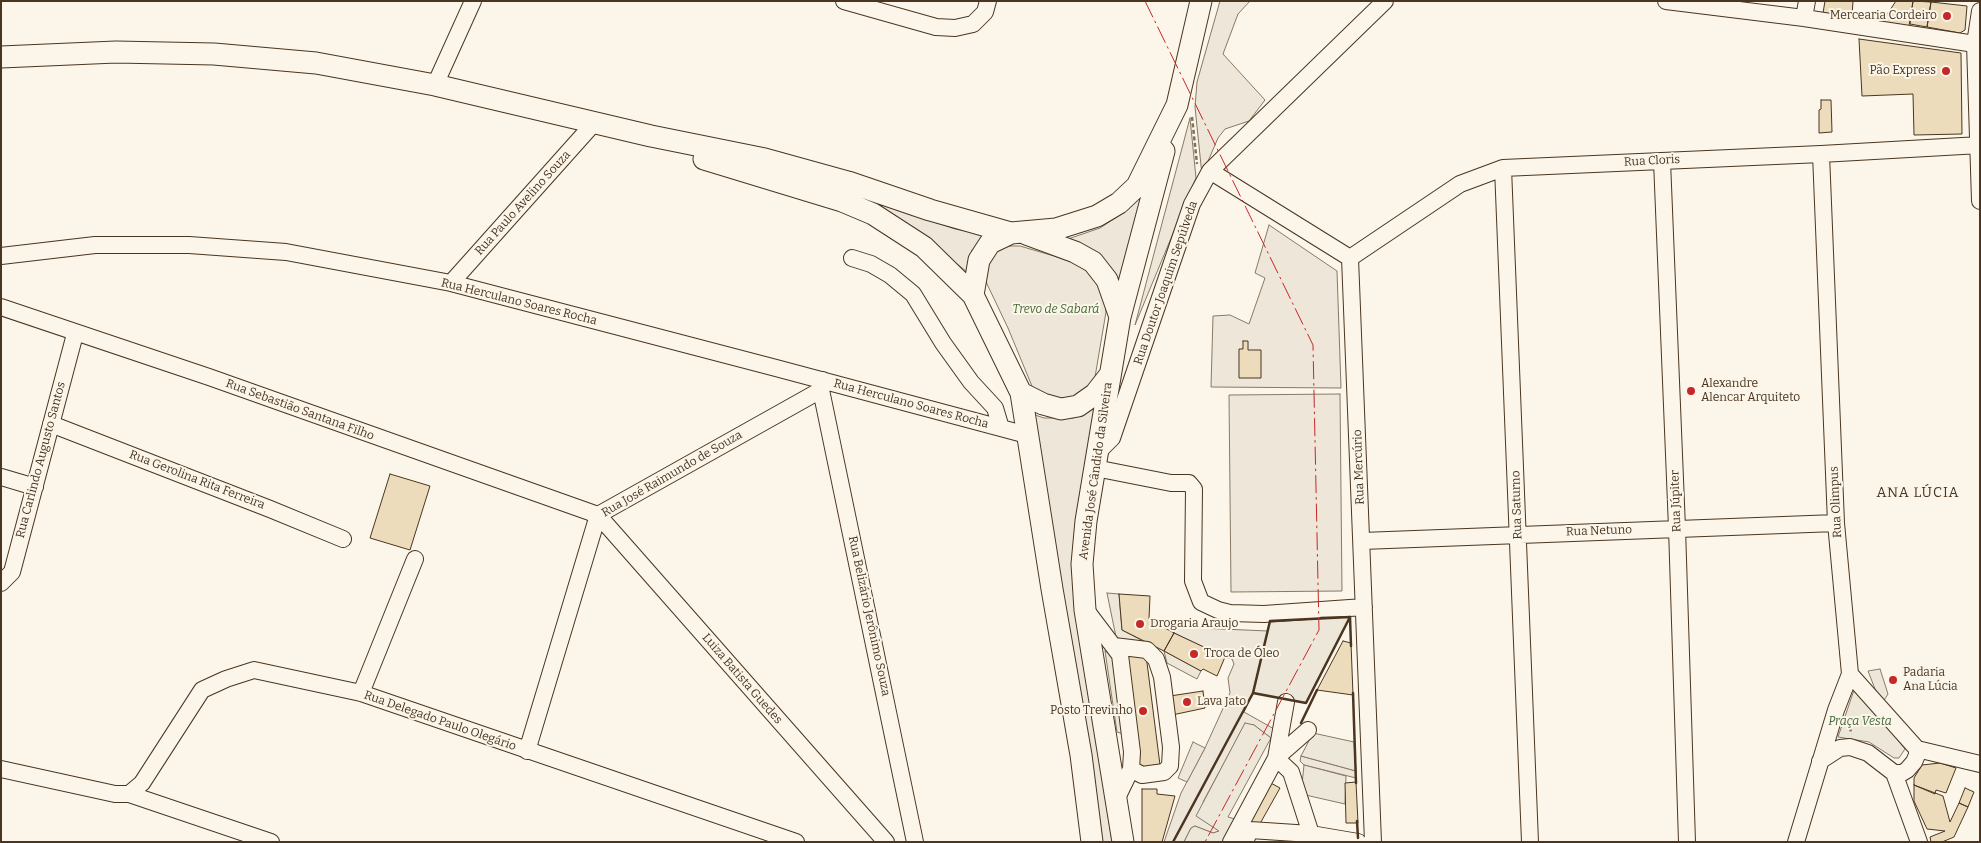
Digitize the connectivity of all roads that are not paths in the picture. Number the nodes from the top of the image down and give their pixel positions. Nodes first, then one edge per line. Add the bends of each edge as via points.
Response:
1 (474, 1) edge
2 (844, 1) edge
3 (988, 1) edge
4 (1201, 1) edge
5 (1385, 1) edge
6 (1666, 1) edge
7 (1808, 1) edge
8 (1980, 11) edge
9 (1804, 18) junction
10 (1974, 44) junction
11 (1, 57) edge
12 (434, 85) junction
13 (1184, 108) junction
14 (595, 122) junction
15 (651, 136) junction
16 (1978, 145) edge
17 (1821, 154) junction
18 (1662, 161) junction
19 (1503, 168) junction
20 (1210, 171) junction
21 (1980, 201) edge
22 (1015, 232) junction
23 (1, 256) edge
24 (852, 258) dead end
25 (1350, 258) junction
26 (451, 284) junction
27 (973, 295) junction
28 (1, 307) edge
29 (1120, 317) junction
30 (75, 334) junction
31 (1110, 375) junction
32 (822, 385) junction
33 (1021, 393) junction
34 (51, 424) junction
35 (1001, 428) junction
36 (1027, 435) junction
37 (1097, 460) junction
38 (1, 477) edge
39 (34, 487) junction
40 (598, 515) junction
41 (1836, 523) junction
42 (1677, 528) junction
43 (1519, 534) junction
44 (343, 539) dead end
45 (1362, 540) junction
46 (415, 559) dead end
47 (1, 584) edge
48 (1364, 607) junction
49 (1085, 610) junction
50 (1114, 646) junction
51 (1850, 674) junction
52 (361, 694) junction
53 (1286, 702) dead end
54 (1308, 730) dead end
55 (1917, 749) junction
56 (527, 751) junction
57 (1276, 758) junction
58 (1820, 761) junction
59 (1980, 764) edge
60 (1131, 769) junction
61 (1, 770) edge
62 (1894, 773) junction
63 (129, 794) junction
64 (1116, 800) junction
65 (1311, 834) junction
66 (271, 842) edge
67 (796, 842) edge
68 (886, 842) edge
69 (915, 842) edge
70 (1092, 842) edge
71 (1123, 842) edge
72 (1231, 842) edge
73 (1244, 842) edge
74 (1358, 842) edge
75 (1373, 842) edge
76 (1530, 842) edge
77 (1687, 842) edge
78 (1796, 842) edge
79 (1919, 842) edge

1 - 12 street
2 - 3 street via 936,27 955,28 973,24 985,12
4 - 13 main road
5 - 20 street, Rua Doutor Joaquim Sepúlveda
6 - 9 street
7 - 9 street
8 - 10 street
9 - 10 street
10 - 16 street
11 - 12 main road via 116,52 214,54 316,63
12 - 14 main road
13 - 22 main road via 1137,186 1119,203 1097,216 1056,229
13 - 29 main road, Avenida José Cândido da Silveira
14 - 15 main road
14 - 26 street, Rua Paulo Avelino Souza
15 - 22 main road via 765,160
15 - 27 main road via 688,155 842,201 873,214 924,247
16 - 17 street, Rua Cloris
16 - 21 street
17 - 18 street, Rua Cloris
17 - 41 street, Rua Olimpus
18 - 19 street, Rua Cloris
18 - 42 street, Rua Júpiter
19 - 25 street, Rua Cloris via 1460,184
19 - 43 street, Rua Saturno
20 - 25 street
20 - 37 street, Rua Doutor Joaquim Sepúlveda via 1192,204 1112,438
22 - 27 main road via 990,243 979,260
22 - 29 main road via 1075,252 1093,262 1106,280
23 - 26 street, Rua Herculano Soares Rocha via 96,245 190,245 286,252
24 - 35 street via 890,275 913,294 942,343 971,382 996,408
25 - 45 street, Rua Mercúrio
26 - 32 street, Rua Herculano Soares Rocha
27 - 33 main road
28 - 30 street, Rua Sebastião Santana Filho
29 - 31 main road, Avenida José Cândido da Silveira
30 - 34 street, Rua Carlindo Augusto Santos
30 - 40 street, Rua Sebastião Santana Filho via 209,377
31 - 33 main road via 1095,394 1078,406 1061,409
31 - 37 main road, Avenida José Cândido da Silveira
32 - 35 street, Rua Herculano Soares Rocha
32 - 40 street, Rua José Raimundo de Souza
32 - 69 street, Rua Belizário Jerônimo Souza
33 - 36 main road
34 - 39 street, Rua Carlindo Augusto Santos
34 - 44 street, Rua Gerolina Rita Ferreira
35 - 36 street, Rua Herculano Soares Rocha
36 - 70 main road via 1081,755
37 - 48 street via 1171,483 1189,483 1194,489 1193,581 1201,602 1230,613 1264,614
37 - 49 main road, Avenida José Cândido da Silveira via 1082,564
38 - 39 street
39 - 47 street, Rua Carlindo Augusto Santos via 12,572
40 - 56 street, Rua José Raimundo de Souza
40 - 68 street, Luiza Batista Guedes
41 - 42 street, Rua Netuno
41 - 51 street, Rua Olimpus
42 - 43 street, Rua Netuno
42 - 77 street, Rua Júpiter
43 - 45 street, Rua Netuno
43 - 76 street, Rua Saturno
45 - 48 street, Rua Mercúrio
46 - 52 street
48 - 75 street, Rua Mercúrio
49 - 50 street
49 - 64 main road, Avenida José Cândido da Silveira
50 - 60 street via 1120,655 1132,752
50 - 60 street via 1147,650 1156,659 1162,677 1171,747 1170,766 1164,772 1142,775
51 - 55 street
51 - 58 street, Rua Olimpus
52 - 56 street, Rua Delegado Paulo Olegário
52 - 63 street, Rua Delegado Paulo Olegário via 254,670 226,679 202,690 142,783
53 - 57 street
54 - 57 street
55 - 59 street
55 - 62 street via 1914,762 1907,770
56 - 67 street, Rua Delegado Paulo Olegário
57 - 65 street via 1291,772
57 - 72 street
58 - 62 street via 1840,748 1856,748 1873,756
58 - 78 street, Rua Olimpus
60 - 64 street
61 - 63 street via 115,794
62 - 79 street
63 - 66 street
64 - 71 main road, Avenida José Cândido da Silveira
65 - 73 street via 1250,830
65 - 74 street

